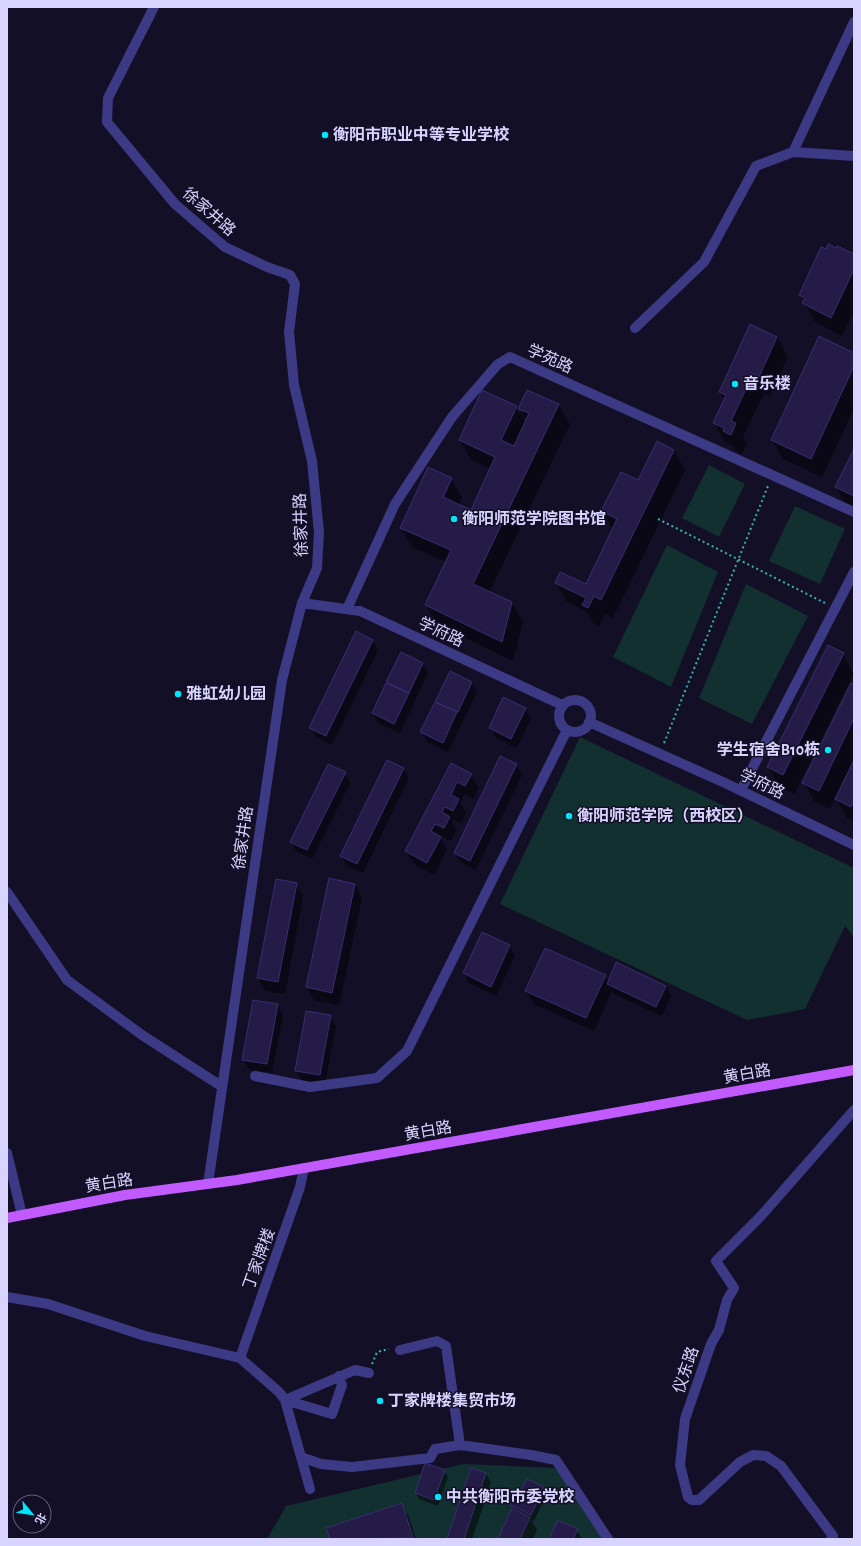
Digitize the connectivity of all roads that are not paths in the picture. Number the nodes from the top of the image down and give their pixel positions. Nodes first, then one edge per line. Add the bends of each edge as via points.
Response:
1 (154, 7) edge
2 (854, 22) edge
3 (793, 152) junction
4 (854, 156) edge
5 (635, 328) dead end
6 (854, 512) edge
7 (854, 572) edge
8 (302, 603) junction
9 (347, 609) junction
10 (562, 705) junction
11 (589, 722) junction
12 (567, 730) junction
13 (741, 790) junction
14 (854, 845) edge
15 (7, 892) edge
16 (854, 1070) edge
17 (255, 1076) dead end
18 (222, 1086) junction
19 (854, 1110) edge
20 (7, 1153) edge
21 (304, 1168) junction
22 (208, 1184) junction
23 (22, 1215) junction
24 (7, 1218) edge
25 (7, 1297) edge
26 (400, 1350) road end
27 (240, 1358) junction
28 (369, 1373) road end
29 (339, 1376) junction
30 (285, 1400) junction
31 (460, 1445) junction
32 (301, 1457) junction
33 (310, 1489) dead end
34 (608, 1539) edge
35 (831, 1539) edge

1 - 8 street, 徐家井路 via 108,98 107,122 180,209 225,247 290,275 295,284 289,332 294,385 312,461 319,532 317,568
2 - 3 street
3 - 4 street
3 - 5 street via 756,166 704,262
6 - 9 street, 学苑路 via 510,357 498,364 452,417 394,504
7 - 13 street
8 - 9 street, 学府路
8 - 18 street, 徐家井路 via 282,680
9 - 10 street, 学府路 via 360,611
10 - 11 street via 568,701 582,701 590,710
10 - 12 street via 559,718
11 - 12 street via 586,727 577,731
11 - 13 street, 学府路
12 - 17 street via 407,1051 376,1078 310,1087
13 - 14 street, 学府路
15 - 18 street via 67,980 142,1035
16 - 21 main road, 黄白路
18 - 22 street, 徐家井路
19 - 35 street, 仪东路 via 760,1216 716,1261 734,1288 726,1300 719,1330 711,1344 685,1418 680,1465 688,1497 699,1500 740,1462 753,1455 766,1456 781,1466 833,1536
20 - 23 street
21 - 22 main road, 黄白路
21 - 27 street, 丁家牌楼 via 300,1187
22 - 23 main road, 黄白路 via 125,1195
23 - 24 main road, 黄白路
25 - 27 street via 48,1304 145,1336
26 - 31 street via 437,1341 446,1346
27 - 30 street
28 - 29 street via 354,1370
29 - 30 street
29 - 30 street via 342,1386 332,1414
30 - 32 street
31 - 32 street via 435,1449 430,1458 352,1467 321,1464
31 - 34 street via 556,1460
32 - 33 street

